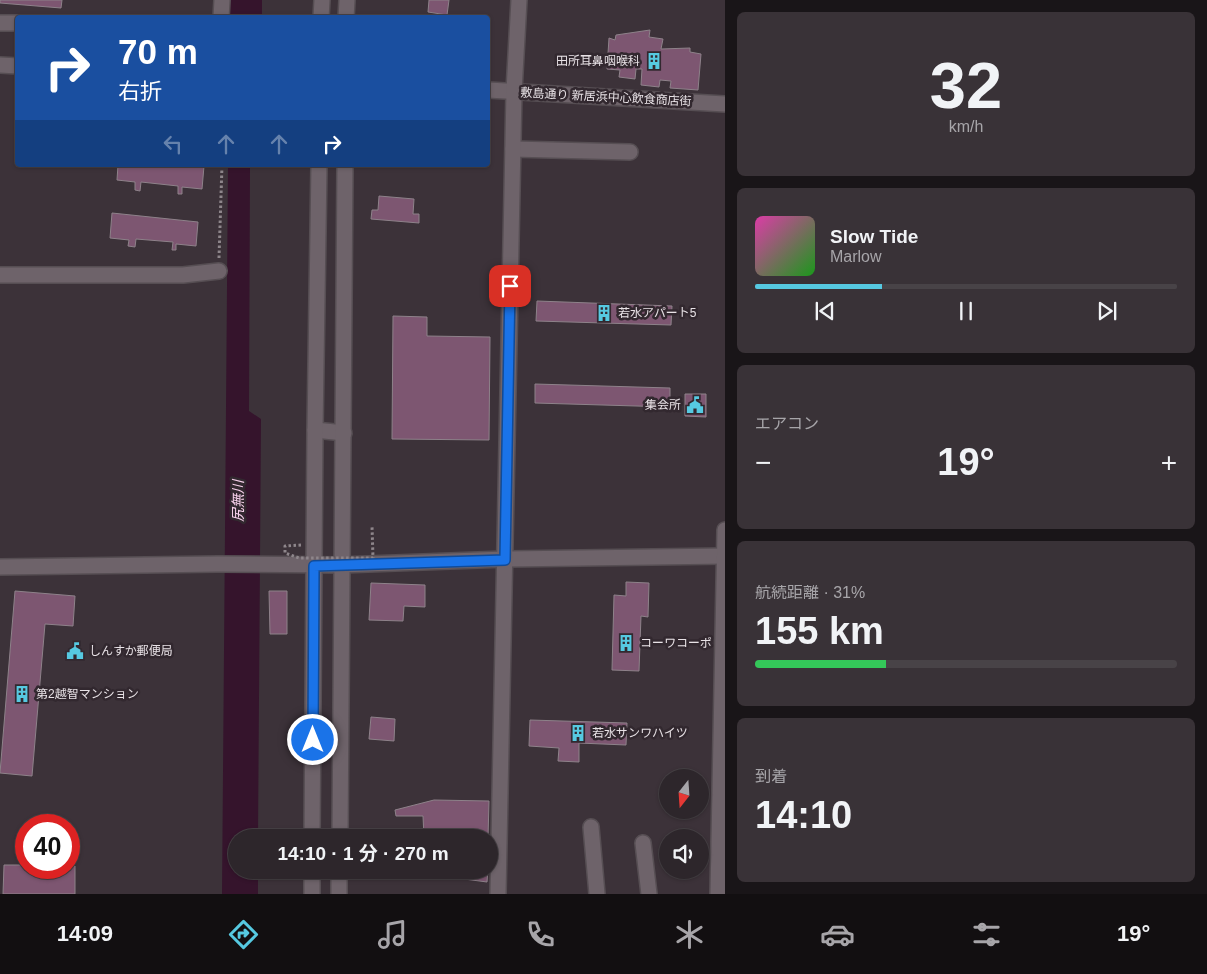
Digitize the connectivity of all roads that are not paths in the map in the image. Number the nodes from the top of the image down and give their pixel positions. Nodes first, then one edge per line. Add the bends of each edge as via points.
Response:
1 (222, 0) edge
2 (322, 0) edge
3 (347, 0) edge
4 (519, 0) edge
5 (221, 15) edge
6 (322, 15) edge
7 (346, 15) edge
8 (0, 23) edge
9 (15, 23) edge
10 (0, 65) edge
11 (15, 66) edge
12 (490, 90) edge
13 (514, 92) junction
14 (724, 104) edge
15 (512, 149) junction
16 (630, 152) dead end
17 (319, 167) edge
18 (345, 167) edge
19 (219, 271) road end
20 (0, 275) edge
21 (315, 430) junction
22 (344, 433) junction
23 (724, 530) edge
24 (724, 556) edge
25 (505, 560) junction
26 (341, 565) junction
27 (314, 566) junction
28 (0, 567) edge
29 (722, 776) edge
30 (590, 827) dead end
31 (312, 829) edge
32 (340, 829) edge
33 (643, 843) dead end
34 (312, 879) edge
35 (339, 879) edge
36 (312, 894) edge
37 (339, 894) edge
38 (498, 894) edge
39 (597, 894) edge
40 (649, 894) edge
41 (718, 894) edge

1 - 5 street
2 - 6 street
3 - 7 street
4 - 13 street
8 - 9 street
10 - 11 street
12 - 13 street, 敷島通り 新居浜中心飲食商店街
13 - 14 street, 敷島通り 新居浜中心飲食商店街
13 - 15 street
15 - 16 street
15 - 25 street
17 - 21 street
18 - 22 street
19 - 20 street via 183,275
21 - 22 street
21 - 27 street
22 - 26 street
23 - 24 street
24 - 25 street
24 - 29 street
25 - 26 street
25 - 38 street
26 - 27 street
26 - 32 street
27 - 28 street
27 - 31 street
29 - 41 street
30 - 39 street
33 - 40 street
34 - 36 street
35 - 37 street

